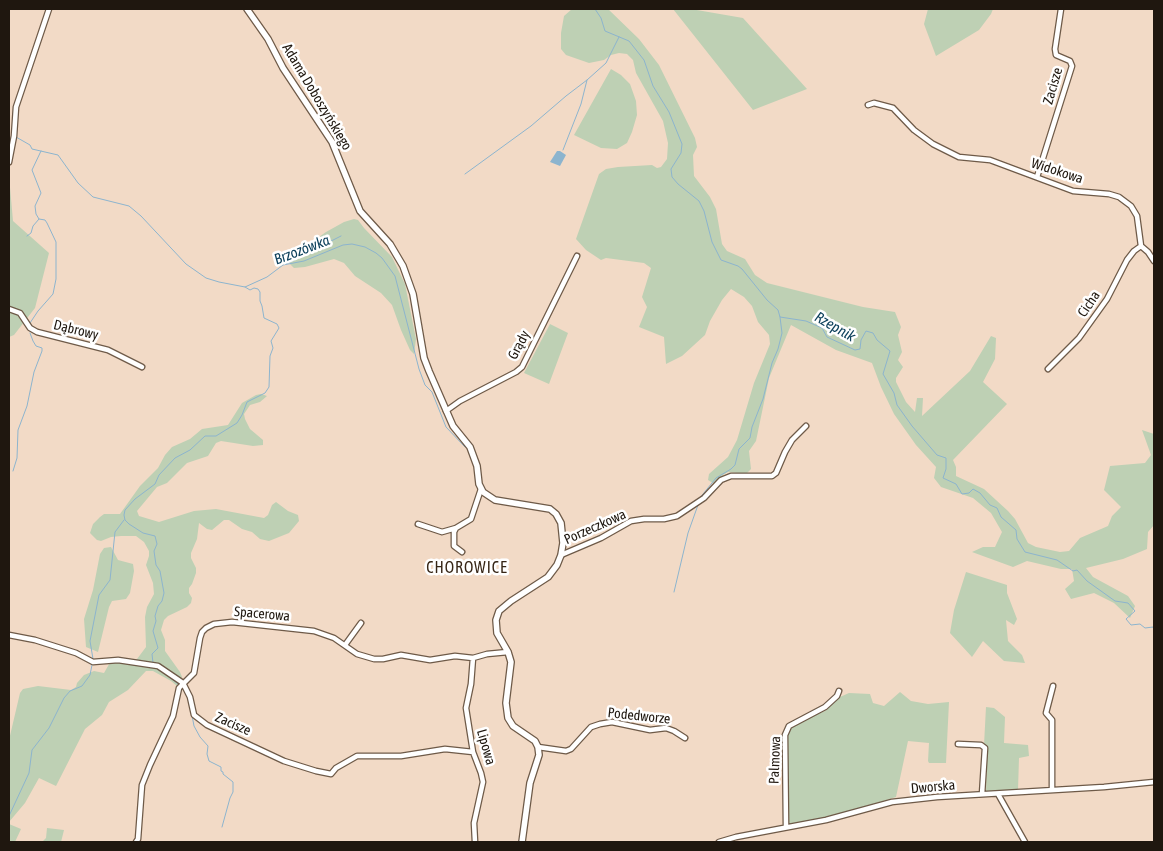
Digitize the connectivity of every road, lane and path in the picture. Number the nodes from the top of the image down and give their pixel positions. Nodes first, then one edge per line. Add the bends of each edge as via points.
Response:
1 (49, 9) edge
2 (247, 9) edge
3 (1061, 9) edge
4 (868, 105) dead end
5 (9, 162) edge
6 (1037, 177) junction
7 (1141, 246) junction
8 (577, 256) dead end
9 (1154, 261) edge
10 (9, 310) edge
11 (142, 367) dead end
12 (1048, 369) dead end
13 (446, 411) junction
14 (806, 426) dead end
15 (481, 489) junction
16 (418, 524) dead end
17 (456, 528) junction
18 (462, 552) dead end
19 (561, 555) junction
20 (360, 623) dead end
21 (9, 635) edge
22 (345, 645) junction
23 (508, 652) junction
24 (473, 658) junction
25 (183, 683) junction
26 (1054, 686) dead end
27 (839, 691) dead end
28 (685, 738) dead end
29 (958, 744) dead end
30 (538, 747) junction
31 (473, 752) junction
32 (1154, 782) edge
33 (1052, 790) junction
34 (982, 794) junction
35 (998, 794) junction
36 (786, 827) junction
37 (136, 842) edge
38 (475, 842) edge
39 (522, 842) edge
40 (719, 842) edge
41 (1025, 842) edge

1 - 5 street via 16,107
2 - 13 street, Adama Doboszyńskiego via 332,142 360,210 390,244 403,266 415,303 424,358
3 - 6 street, Zacisze via 1056,56 1070,61 1072,66
4 - 6 street, Widokowa via 874,103 893,108 919,134 944,151 959,157 990,160
6 - 7 street, Widokowa via 1073,191 1109,194 1125,201 1137,216
7 - 9 street
7 - 12 street, Cicha via 1127,260 1107,299 1084,332
8 - 13 street, Grądy via 522,367
10 - 11 street, Dąbrowy via 20,314 37,332 108,350
13 - 15 street, Adama Doboszyńskiego via 470,447
14 - 19 street, Porzeczkowa via 792,440 772,476 731,476 721,480 704,498 677,516 631,521
15 - 17 street via 471,519
15 - 19 street via 494,500 550,509 556,514 562,530
16 - 17 street via 442,532
17 - 18 street via 453,543
19 - 23 street via 548,577 499,612 496,630
20 - 22 street
21 - 25 street via 76,653 93,662 118,660 158,666
22 - 24 street, Spacerowa via 357,654 374,659 401,654 430,660 455,656
22 - 25 street, Spacerowa via 314,631 232,622 214,624 202,632 194,673
23 - 24 street, Spacerowa
23 - 30 street via 511,667 507,715 514,726
24 - 31 street, Lipowa via 466,708
25 - 31 street, Zacisze via 194,715 207,725 284,761 331,774 358,756 401,756 445,749
25 - 37 street, Spacerowa via 173,716 142,785
26 - 33 street via 1046,713 1052,720
27 - 36 street, Palmowa via 825,707 789,726 785,734
28 - 30 street, Podedworze via 666,728 650,730 612,722 591,727 566,751
29 - 34 street via 985,748
30 - 39 street
31 - 38 street, Lipowa via 483,782 474,823
32 - 33 street, Dworska
33 - 35 street, Dworska
34 - 35 street, Dworska
34 - 36 street, Dworska via 892,802
35 - 41 street
36 - 40 street, Dworska

